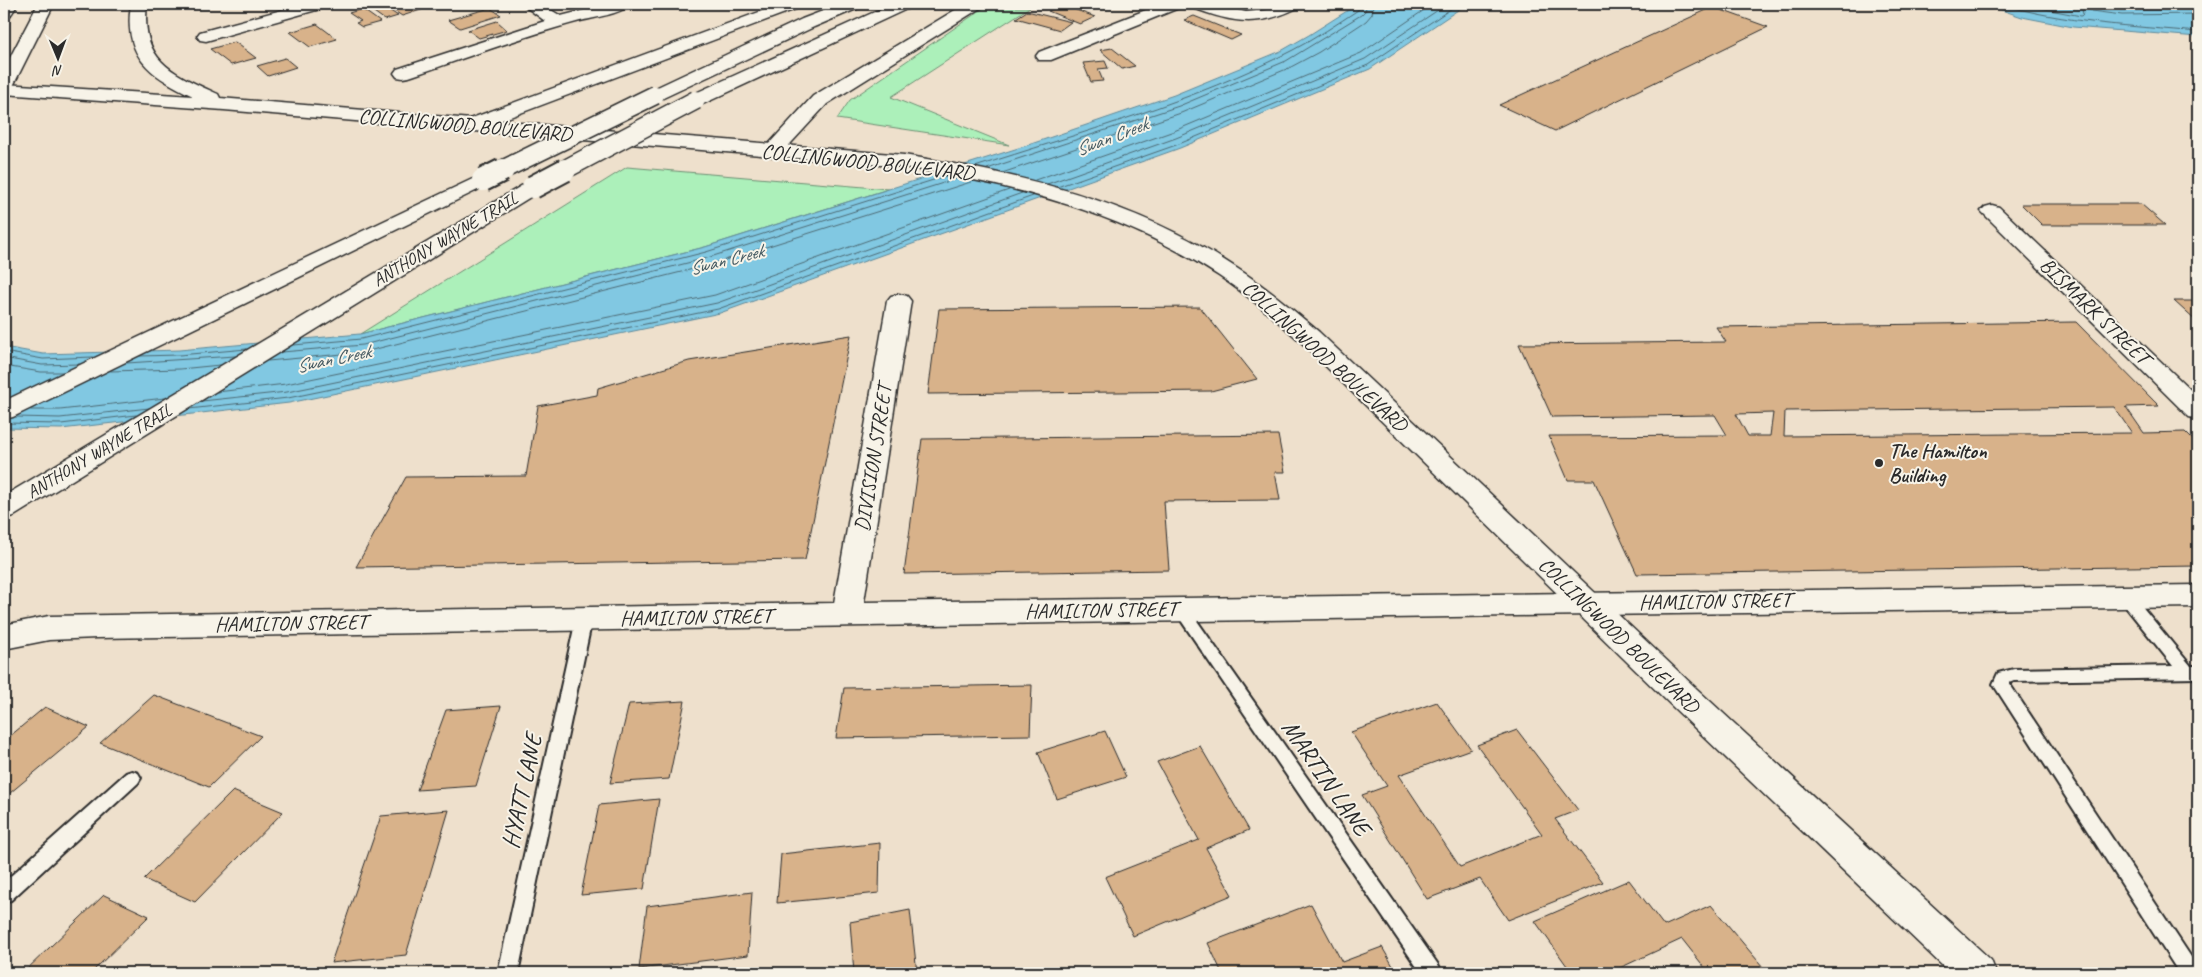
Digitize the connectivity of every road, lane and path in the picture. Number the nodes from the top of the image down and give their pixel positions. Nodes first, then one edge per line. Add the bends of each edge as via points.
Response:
1 (10, 4) edge
2 (46, 4) edge
3 (139, 4) edge
4 (321, 4) edge
5 (530, 4) edge
6 (622, 4) edge
7 (795, 4) edge
8 (855, 4) edge
9 (905, 4) edge
10 (976, 4) edge
11 (1174, 4) edge
12 (1197, 4) edge
13 (1293, 4) edge
14 (4, 13) edge
15 (558, 22) junction
16 (206, 36) dead end
17 (1045, 56) dead end
18 (403, 73) dead end
19 (4, 88) edge
20 (224, 104) junction
21 (471, 125) junction
22 (773, 150) junction
23 (1992, 211) dead end
24 (899, 301) dead end
25 (4, 410) edge
26 (2198, 411) edge
27 (4, 509) edge
28 (2198, 596) edge
29 (2126, 597) junction
30 (1584, 603) junction
31 (1181, 609) junction
32 (847, 614) junction
33 (584, 619) junction
34 (4, 637) edge
35 (2193, 672) edge
36 (132, 778) dead end
37 (4, 894) edge
38 (508, 973) edge
39 (1432, 973) edge
40 (1977, 973) edge
41 (2190, 973) edge

1 - 14 main road
2 - 19 main road
3 - 20 main road via 137,30 144,52 160,70 183,85
4 - 16 main road
5 - 15 main road
6 - 15 main road
7 - 21 main road
8 - 25 main road, ANTHONY WAYNE TRAIL, bridge via 655,95 265,287
9 - 27 main road, ANTHONY WAYNE TRAIL, bridge via 696,100 533,186
10 - 22 main road via 820,100
11 - 17 main road
12 - 13 main road via 1228,16 1251,18 1276,14
15 - 18 main road
19 - 20 main road, COLLINGWOOD BOULEVARD
20 - 21 main road, COLLINGWOOD BOULEVARD
21 - 22 main road, COLLINGWOOD BOULEVARD
22 - 30 main road, COLLINGWOOD BOULEVARD via 904,161 1016,181 1096,206 1141,224 1202,255 1274,305
23 - 26 main road, BISMARK STREET
24 - 32 main road, DIVISION STREET
28 - 29 main road, HAMILTON STREET
29 - 30 main road, HAMILTON STREET
29 - 35 lane
30 - 31 main road, HAMILTON STREET
30 - 40 main road, COLLINGWOOD BOULEVARD
31 - 32 main road, HAMILTON STREET
31 - 39 lane, MARTIN LANE
32 - 33 main road, HAMILTON STREET
33 - 34 main road, HAMILTON STREET via 97,626 49,628
33 - 38 lane, HYATT LANE
35 - 41 lane via 2014,675 2004,678 2001,684
36 - 37 lane

